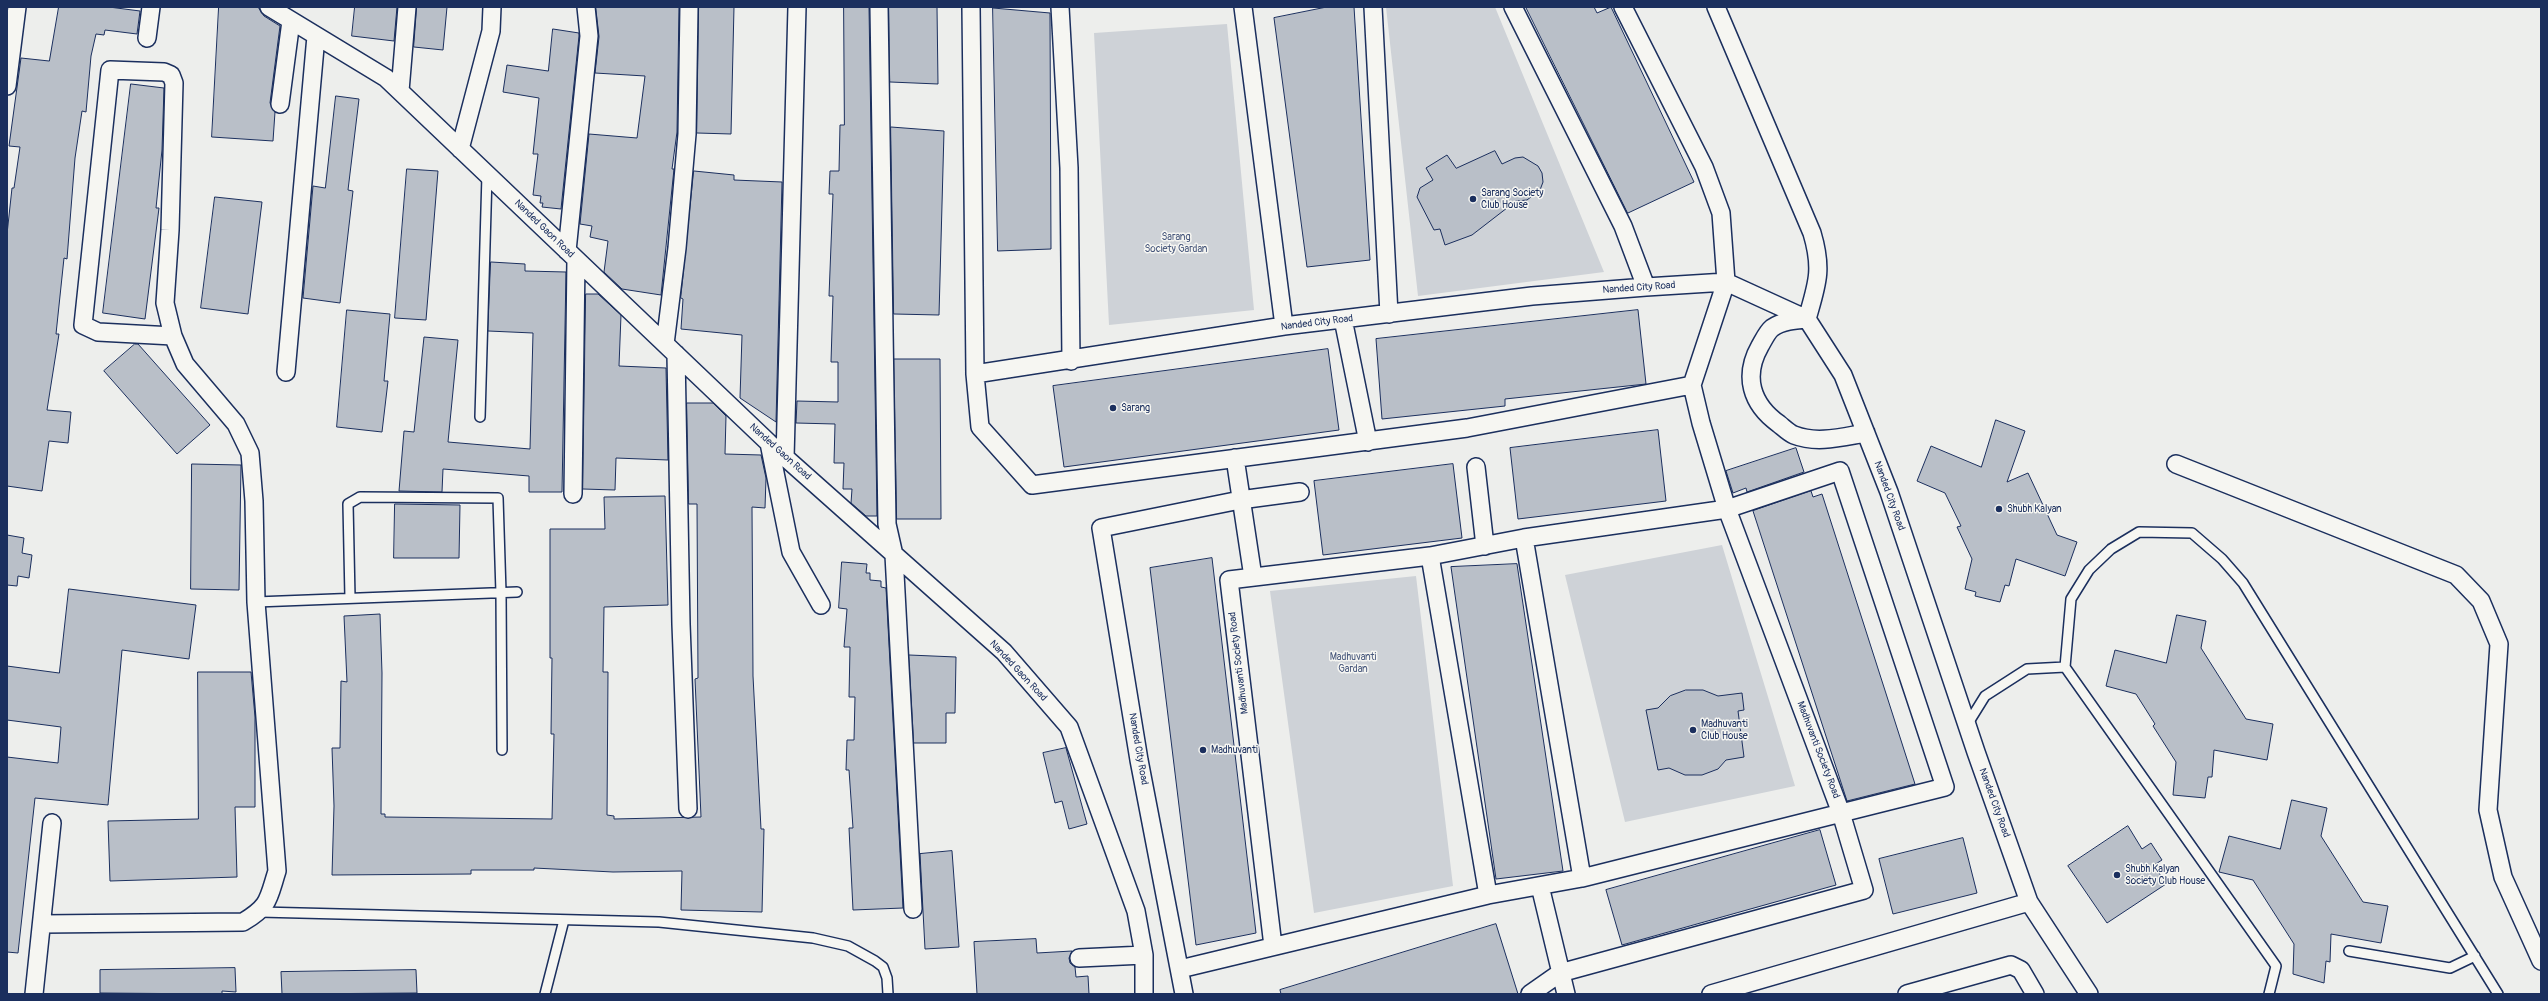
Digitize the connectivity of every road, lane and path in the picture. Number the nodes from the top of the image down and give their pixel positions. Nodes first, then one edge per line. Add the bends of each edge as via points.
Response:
1 (17, 7) edge
2 (151, 7) edge
3 (269, 7) edge
4 (407, 7) edge
5 (492, 7) edge
6 (586, 7) edge
7 (689, 7) edge
8 (796, 7) edge
9 (878, 7) edge
10 (971, 7) edge
11 (1060, 7) edge
12 (1243, 7) edge
13 (1374, 7) edge
14 (1513, 7) edge
15 (1623, 7) edge
16 (1716, 7) edge
17 (291, 21) junction
18 (316, 36) junction
19 (147, 38) dead end
20 (7, 86) edge
21 (400, 91) junction
22 (280, 104) dead end
23 (460, 149) junction
24 (487, 175) junction
25 (572, 255) junction
26 (1726, 282) junction
27 (1646, 287) junction
28 (1389, 314) junction
29 (1343, 319) junction
30 (1807, 319) junction
31 (1284, 326) junction
32 (173, 336) junction
33 (671, 349) junction
34 (1071, 361) junction
35 (286, 372) dead end
36 (975, 374) junction
37 (1692, 385) junction
38 (480, 417) dead end
39 (1866, 433) junction
40 (1368, 442) junction
41 (769, 443) junction
42 (785, 458) junction
43 (1235, 458) junction
44 (2176, 464) dead end
45 (1476, 467) dead end
46 (1300, 492) dead end
47 (573, 494) dead end
48 (1240, 500) junction
49 (1727, 509) junction
50 (1524, 538) junction
51 (1485, 546) junction
52 (894, 555) junction
53 (1430, 556) junction
54 (1253, 577) junction
55 (517, 592) dead end
56 (501, 593) junction
57 (350, 598) junction
58 (256, 602) junction
59 (821, 605) dead end
60 (2065, 667) junction
61 (1967, 726) junction
62 (502, 750) dead end
63 (688, 809) dead end
64 (1841, 813) junction
65 (52, 823) dead end
66 (1582, 878) junction
67 (1540, 886) junction
68 (1488, 895) junction
69 (2029, 902) junction
70 (913, 909) dead end
71 (260, 912) junction
72 (564, 920) junction
73 (42, 924) junction
74 (1273, 946) junction
75 (2349, 951) dead end
76 (1144, 955) junction
77 (2475, 956) junction
78 (1079, 958) dead end
79 (2541, 960) edge
80 (1180, 969) junction
81 (1560, 973) junction
82 (34, 994) edge
83 (545, 994) edge
84 (888, 994) edge
85 (1144, 994) edge
86 (1184, 994) edge
87 (1530, 994) edge
88 (1566, 994) edge
89 (1711, 994) edge
90 (1907, 994) edge
91 (2035, 994) edge
92 (2089, 994) edge
93 (2269, 994) edge
94 (2498, 994) edge

1 - 20 street
2 - 19 street
3 - 17 street, Nanded Gaon Road
4 - 21 street
5 - 23 street via 491,32
6 - 25 street via 589,36
7 - 33 street via 687,134
8 - 42 street
9 - 52 street via 887,524
10 - 36 street
11 - 34 street via 1069,168
12 - 31 street
13 - 28 street
14 - 27 street via 1623,226
15 - 26 street via 1704,167 1721,213
16 - 30 street via 1812,233 1819,256 1819,277
17 - 18 street, Nanded Gaon Road
17 - 22 street
18 - 21 street, Nanded Gaon Road via 386,78
18 - 35 street
21 - 23 street, Nanded Gaon Road
23 - 24 street, Nanded Gaon Road
24 - 25 street, Nanded Gaon Road
24 - 38 lane
25 - 33 street, Nanded Gaon Road
25 - 47 street
26 - 27 street, Nanded City Road
26 - 30 street, Nanded City Road
26 - 37 street
27 - 28 street, Nanded City Road via 1532,296
28 - 29 street, Nanded City Road
29 - 31 street, Nanded City Road
29 - 40 street
30 - 39 street, Nanded City Road via 1843,375
30 - 39 street via 1788,321 1771,329 1767,335 1752,359 1750,375 1756,399 1767,416 1794,435 1822,440
31 - 34 street, Nanded City Road
32 - 32 street via 165,304 174,83 171,75 164,72 110,70 84,325 98,332
32 - 58 street via 186,364 236,424 250,453 254,501
33 - 41 street, Nanded Gaon Road
33 - 63 street
34 - 36 street, Nanded City Road
36 - 43 street via 980,427 1032,485
37 - 40 street via 1467,428
37 - 49 street
39 - 61 street, Nanded City Road via 1889,492
40 - 43 street
41 - 42 street, Nanded Gaon Road
41 - 59 street via 791,552
42 - 52 street, Nanded Gaon Road
43 - 48 street
44 - 79 street via 2456,575 2481,601 2499,644 2488,810 2503,877
45 - 51 street
46 - 48 street
48 - 54 street
48 - 80 street, Nanded City Road via 1101,528 1139,760
49 - 50 street, Madhuvanti Society Road
49 - 64 street, Madhuvanti Society Road
49 - 64 street via 1840,471 1945,787
50 - 51 street, Madhuvanti Society Road
50 - 66 street
51 - 53 street, Madhuvanti Society Road
52 - 70 street
52 - 76 street, Nanded Gaon Road via 1004,652 1069,727 1136,911
53 - 54 street, Madhuvanti Society Road
53 - 68 street
54 - 74 street, Madhuvanti Society Road via 1230,580
55 - 56 lane
56 - 57 lane
56 - 57 lane via 498,498 360,497 348,504
56 - 62 lane
57 - 58 lane
58 - 71 street via 277,871 268,900
60 - 61 lane via 2027,669 1985,696
60 - 77 lane via 2071,599 2089,570 2111,549 2139,532 2192,533 2222,559 2243,583
60 - 93 lane via 2276,966
61 - 69 street, Nanded City Road
64 - 66 street
64 - 81 street, Madhuvanti Society Road via 1864,890
65 - 73 street
66 - 67 street
67 - 68 street
67 - 81 street
68 - 74 street
69 - 89 street
69 - 92 street, Nanded City Road
71 - 72 lane
71 - 73 street via 243,922
72 - 83 lane
72 - 84 lane via 659,922 813,938 848,946 875,961 883,967
73 - 82 street
74 - 80 street
75 - 77 lane via 2450,968
76 - 78 street
76 - 85 street, Nanded Gaon Road
77 - 94 lane
80 - 86 street, Nanded City Road
81 - 87 street
81 - 88 street
90 - 91 street via 2011,965 2021,970

